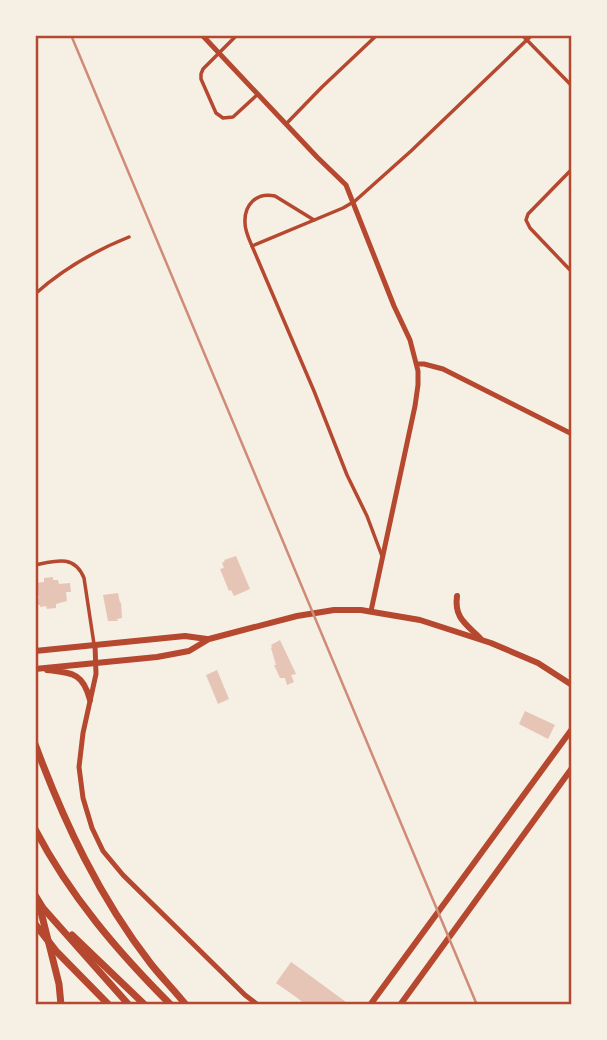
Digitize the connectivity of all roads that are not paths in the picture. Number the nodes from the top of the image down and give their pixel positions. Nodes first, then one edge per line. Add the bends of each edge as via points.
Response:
1 (202, 35) edge
2 (237, 35) edge
3 (377, 35) edge
4 (522, 35) edge
5 (531, 35) edge
6 (527, 40) junction
7 (219, 52) junction
8 (572, 86) edge
9 (258, 94) junction
10 (286, 124) junction
11 (572, 169) edge
12 (353, 202) junction
13 (314, 220) junction
14 (129, 237) dead end
15 (253, 246) junction
16 (572, 272) edge
17 (35, 294) edge
18 (417, 365) junction
19 (572, 434) edge
20 (383, 558) junction
21 (35, 565) edge
22 (457, 596) dead end
23 (371, 611) junction
24 (209, 639) junction
25 (481, 640) junction
26 (95, 645) junction
27 (35, 651) edge
28 (96, 663) junction
29 (35, 669) edge
30 (572, 685) edge
31 (90, 700) junction
32 (572, 729) edge
33 (35, 744) edge
34 (572, 768) edge
35 (35, 829) edge
36 (35, 887) edge
37 (35, 895) edge
38 (43, 908) junction
39 (35, 924) edge
40 (245, 995) junction
41 (61, 1005) edge
42 (109, 1005) edge
43 (128, 1005) edge
44 (145, 1005) edge
45 (171, 1005) edge
46 (186, 1005) edge
47 (252, 1005) edge
48 (258, 1005) edge
49 (370, 1005) edge
50 (400, 1005) edge

1 - 7 street
2 - 7 street
3 - 10 street
4 - 6 street
5 - 6 street
6 - 8 street
6 - 12 street
7 - 9 street
7 - 9 street via 201,74 219,117 233,117
9 - 10 street
10 - 12 street via 341,179
11 - 16 street via 526,220
12 - 13 street
12 - 18 street
13 - 15 street
13 - 15 street via 275,196 257,197 245,214
14 - 17 street via 66,268
15 - 20 street
18 - 19 street via 443,369
18 - 20 street via 415,406
20 - 23 street
21 - 26 street via 65,561 80,570
22 - 25 main road via 459,617
23 - 24 main road via 313,613
23 - 25 main road via 420,620
24 - 26 main road via 185,636
24 - 28 main road via 189,651
25 - 30 main road via 531,659
26 - 27 main road
26 - 28 street
28 - 29 main road
28 - 31 street
29 - 31 main road via 80,677
31 - 40 street via 80,750 80,784 103,851
32 - 49 main road
33 - 46 highway via 90,870 144,955
34 - 50 main road
35 - 45 highway via 97,924
36 - 41 highway
37 - 38 highway
38 - 43 highway
38 - 44 highway
39 - 42 highway
40 - 47 street
40 - 48 street

